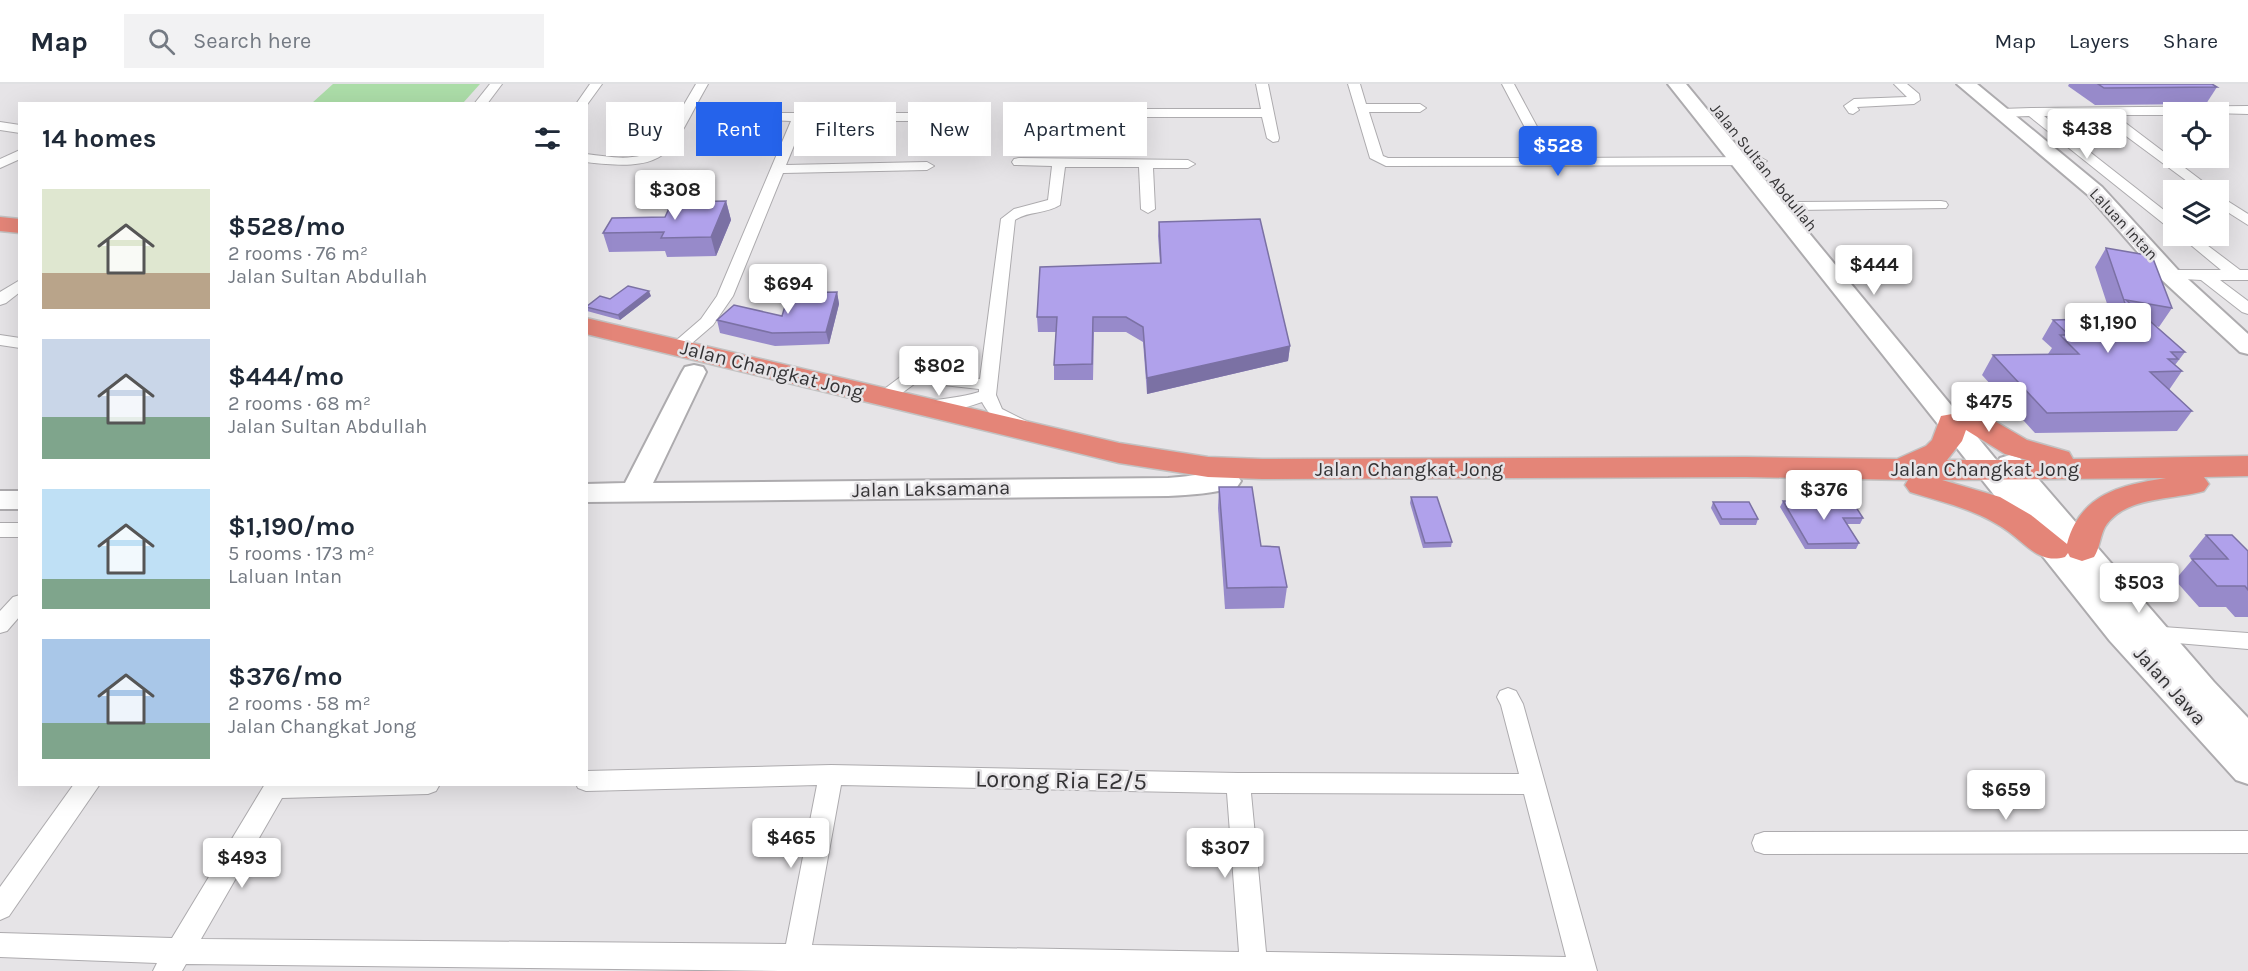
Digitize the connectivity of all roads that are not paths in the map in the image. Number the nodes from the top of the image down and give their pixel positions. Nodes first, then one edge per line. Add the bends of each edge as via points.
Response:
1 (496, 84) edge
2 (596, 84) edge
3 (702, 84) edge
4 (1263, 84) edge
5 (1354, 84) edge
6 (1508, 84) edge
7 (1677, 84) edge
8 (1697, 84) edge
9 (1900, 84) edge
10 (1966, 84) edge
11 (1976, 84) edge
12 (482, 102) edge
13 (583, 102) edge
14 (1362, 108) junction
15 (1420, 108) dead end
16 (1853, 110) dead end
17 (2248, 110) edge
18 (2101, 111) junction
19 (2163, 111) edge
20 (2229, 111) edge
21 (1147, 112) edge
22 (2014, 112) junction
23 (1268, 113) junction
24 (2229, 115) edge
25 (2240, 122) dead end
26 (0, 126) edge
27 (18, 129) edge
28 (794, 129) edge
29 (1273, 138) dead end
30 (18, 155) edge
31 (588, 158) edge
32 (1749, 161) junction
33 (1019, 162) dead end
34 (1059, 162) junction
35 (1550, 162) junction
36 (1146, 163) junction
37 (0, 164) edge
38 (1188, 164) dead end
39 (927, 166) dead end
40 (778, 169) junction
41 (2194, 180) edge
42 (1797, 206) junction
43 (1941, 206) dead end
44 (2229, 207) edge
45 (1148, 209) dead end
46 (0, 211) edge
47 (18, 214) edge
48 (2163, 217) edge
49 (2248, 221) edge
50 (0, 224) edge
51 (18, 226) edge
52 (2201, 246) edge
53 (2175, 275) junction
54 (2205, 275) junction
55 (2242, 275) edge
56 (18, 286) edge
57 (0, 300) edge
58 (2248, 309) edge
59 (588, 326) edge
60 (2248, 335) edge
61 (0, 340) edge
62 (18, 343) edge
63 (588, 346) edge
64 (678, 347) junction
65 (2248, 347) edge
66 (774, 371) junction
67 (694, 372) junction
68 (988, 390) junction
69 (885, 397) junction
70 (819, 400) junction
71 (926, 406) junction
72 (1964, 423) junction
73 (1033, 431) junction
74 (2248, 466) edge
75 (2104, 468) junction
76 (1910, 477) junction
77 (2010, 479) junction
78 (1227, 482) junction
79 (2248, 483) edge
80 (2193, 484) junction
81 (635, 492) junction
82 (588, 493) edge
83 (0, 500) edge
84 (18, 500) edge
85 (0, 530) edge
86 (18, 530) edge
87 (2068, 549) junction
88 (18, 604) edge
89 (0, 625) edge
90 (2121, 633) junction
91 (2155, 635) junction
92 (2248, 641) edge
93 (1508, 697) dead end
94 (2248, 740) edge
95 (2248, 770) edge
96 (831, 775) junction
97 (588, 781) edge
98 (1238, 783) junction
99 (1535, 784) junction
100 (87, 786) edge
101 (277, 786) edge
102 (2248, 842) edge
103 (1764, 843) dead end
104 (0, 909) edge
105 (0, 945) edge
106 (173, 961) edge
107 (416, 962) edge
108 (795, 964) edge
109 (1033, 967) edge
110 (1254, 968) edge
111 (1582, 970) edge

1 - 12 street
2 - 13 street
3 - 31 street via 657,156 625,162
4 - 23 street
5 - 14 street
6 - 35 street
7 - 32 main road, Jalan Sultan Abdullah
8 - 32 main road, Jalan Sultan Abdullah
9 - 16 street via 1914,100 1854,103
10 - 22 main road, Laluan Intan
11 - 22 main road, Laluan Intan
14 - 15 street
14 - 35 street via 1381,161
17 - 20 street
18 - 19 street
18 - 22 street
18 - 41 street
21 - 23 street
22 - 48 street
22 - 53 main road, Laluan Intan via 2084,172 2139,227
23 - 29 street
24 - 25 street
26 - 27 street
28 - 40 street
30 - 37 street
32 - 35 street
32 - 42 main road, Jalan Sultan Abdullah
32 - 72 main road, Jalan Sultan Abdullah
33 - 34 street
34 - 36 street
34 - 68 street via 1055,202 1019,211 1008,219
36 - 38 street
36 - 45 street
39 - 40 street
40 - 64 street via 718,308
42 - 43 street
42 - 72 main road, Jalan Sultan Abdullah
44 - 49 street
46 - 47 highway
50 - 51 highway
52 - 55 street
53 - 54 street
53 - 60 main road, Laluan Intan
53 - 65 main road, Laluan Intan
54 - 55 street
54 - 58 street
56 - 57 street
59 - 64 highway, Jalan Changkat Jong
61 - 62 street
63 - 67 highway, Jalan Changkat Jong
64 - 66 highway, Jalan Changkat Jong
66 - 69 highway, Jalan Changkat Jong
66 - 70 highway via 815,388 821,396
67 - 70 highway, Jalan Changkat Jong
67 - 81 main road
68 - 69 street via 916,377
68 - 71 street via 952,406
68 - 73 street via 995,412
69 - 71 highway, Jalan Changkat Jong
70 - 78 highway, Jalan Changkat Jong via 1126,469
71 - 73 highway, Jalan Changkat Jong
72 - 75 highway via 2032,453
72 - 76 highway
72 - 77 main road, Jalan Sultan Abdullah
73 - 76 highway, Jalan Changkat Jong via 1146,458 1232,469 1746,467
74 - 75 highway, Jalan Changkat Jong
75 - 77 highway, Jalan Changkat Jong
76 - 77 highway, Jalan Changkat Jong
76 - 78 highway, Jalan Changkat Jong
76 - 87 highway via 1989,505
77 - 80 highway, Jalan Changkat Jong
77 - 87 main road, Jalan Jawa
78 - 81 main road, Jalan Laksamana via 1168,487
79 - 80 highway, Jalan Changkat Jong
80 - 87 highway via 2115,501 2097,513
81 - 82 main road, Jalan Laksamana
83 - 84 main road
85 - 86 street
87 - 90 main road, Jalan Jawa
87 - 91 main road, Jalan Jawa
88 - 89 street
90 - 91 street
90 - 95 main road, Jalan Jawa
91 - 92 street
91 - 94 main road, Jalan Jawa
93 - 99 street
96 - 97 street, Lorong Ria E2/5
96 - 98 street, Lorong Ria E2/5
96 - 108 street
98 - 99 street, Lorong Ria E2/5
98 - 110 street
99 - 111 street
100 - 104 street
101 - 106 street
102 - 103 street
105 - 106 street
106 - 107 street
107 - 108 street
108 - 109 street
109 - 110 street
110 - 111 street

